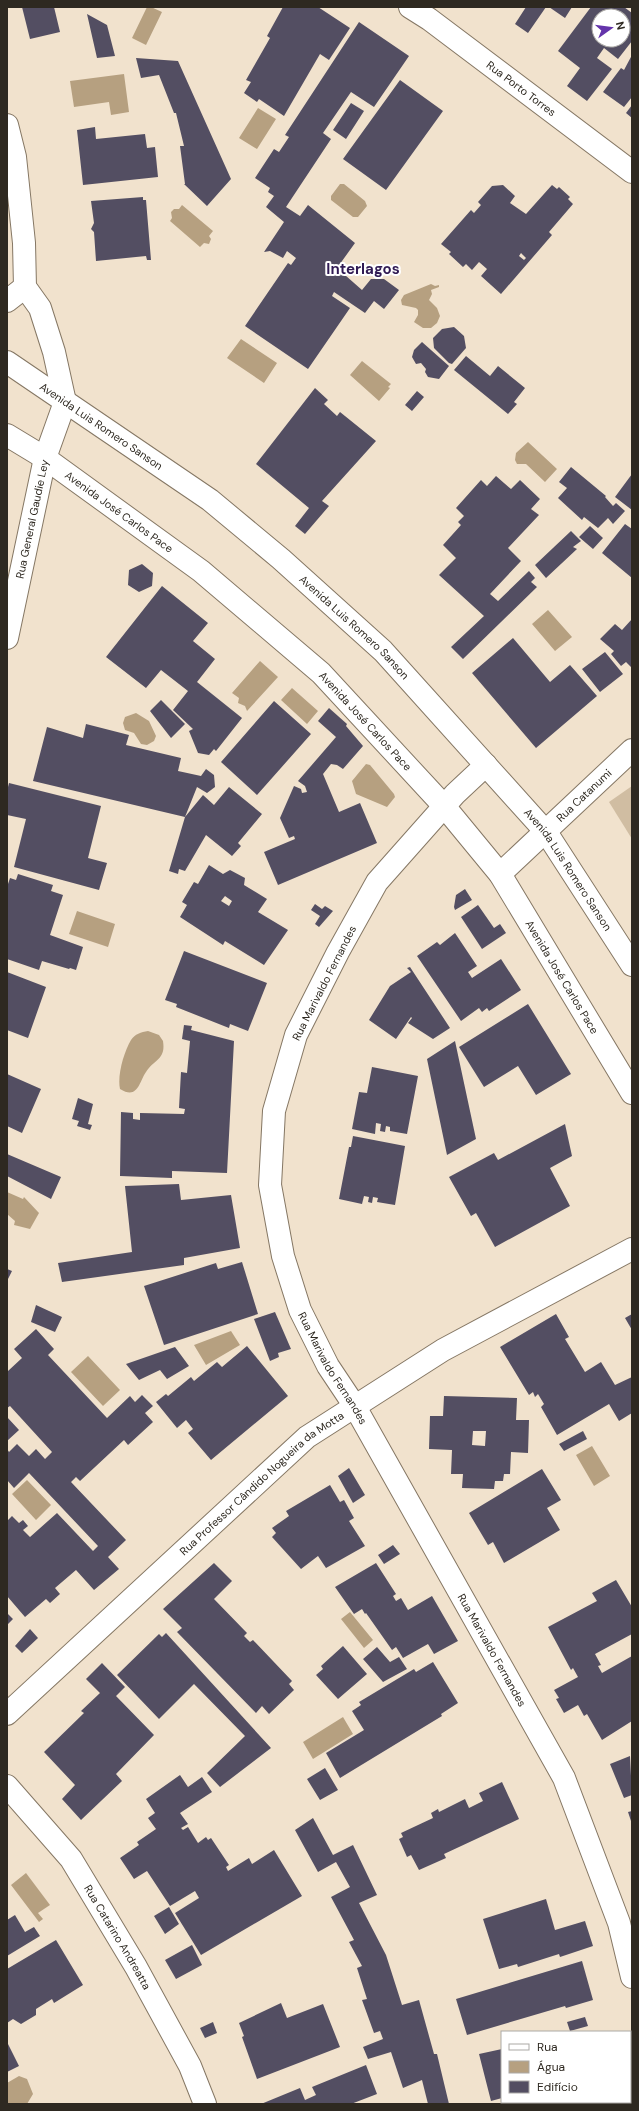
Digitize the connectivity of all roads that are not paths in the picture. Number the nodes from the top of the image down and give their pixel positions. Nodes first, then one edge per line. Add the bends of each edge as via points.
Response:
1 (410, 7) edge
2 (7, 125) edge
3 (632, 172) edge
4 (25, 287) junction
5 (7, 301) edge
6 (7, 362) edge
7 (65, 402) junction
8 (7, 435) edge
9 (44, 458) junction
10 (7, 638) edge
11 (632, 750) edge
12 (486, 765) junction
13 (444, 806) junction
14 (546, 832) junction
15 (500, 874) junction
16 (632, 965) edge
17 (632, 1093) edge
18 (632, 1249) edge
19 (354, 1405) junction
20 (7, 1714) edge
21 (7, 1786) edge
22 (632, 1977) edge
23 (205, 2104) edge

1 - 3 street, Rua Porto Torres
2 - 4 street via 16,173 24,243
4 - 5 street
4 - 7 street via 40,308 54,352
6 - 7 street, Avenida Luis Romero Sanson
7 - 9 street, Rua General Gaudie Ley
7 - 12 street, Avenida Luis Romero Sanson via 210,500 281,559 383,651
8 - 9 street, Avenida José Carlos Pace
9 - 10 street, Rua General Gaudie Ley
9 - 13 street, Avenida José Carlos Pace via 201,571 321,673
11 - 14 street, Rua Catanumi
12 - 13 street, Rua Marivaldo Fernandes
12 - 14 street, Avenida Luis Romero Sanson
13 - 15 street, Avenida José Carlos Pace
13 - 19 street, Rua Marivaldo Fernandes via 377,882 341,946 296,1035 274,1111 270,1185 283,1256 300,1310 328,1366
14 - 15 street, Rua Catanumi
14 - 16 street, Avenida Luis Romero Sanson
15 - 17 street, Avenida José Carlos Pace
18 - 19 street, Rua Professor Cândido Nogueira da Motta via 443,1350
19 - 20 street, Rua Professor Cândido Nogueira da Motta via 307,1437
19 - 22 street, Rua Marivaldo Fernandes via 564,1778 619,1923
21 - 23 street, Rua Catarino Andreatta via 71,1859 136,1967 190,2066

